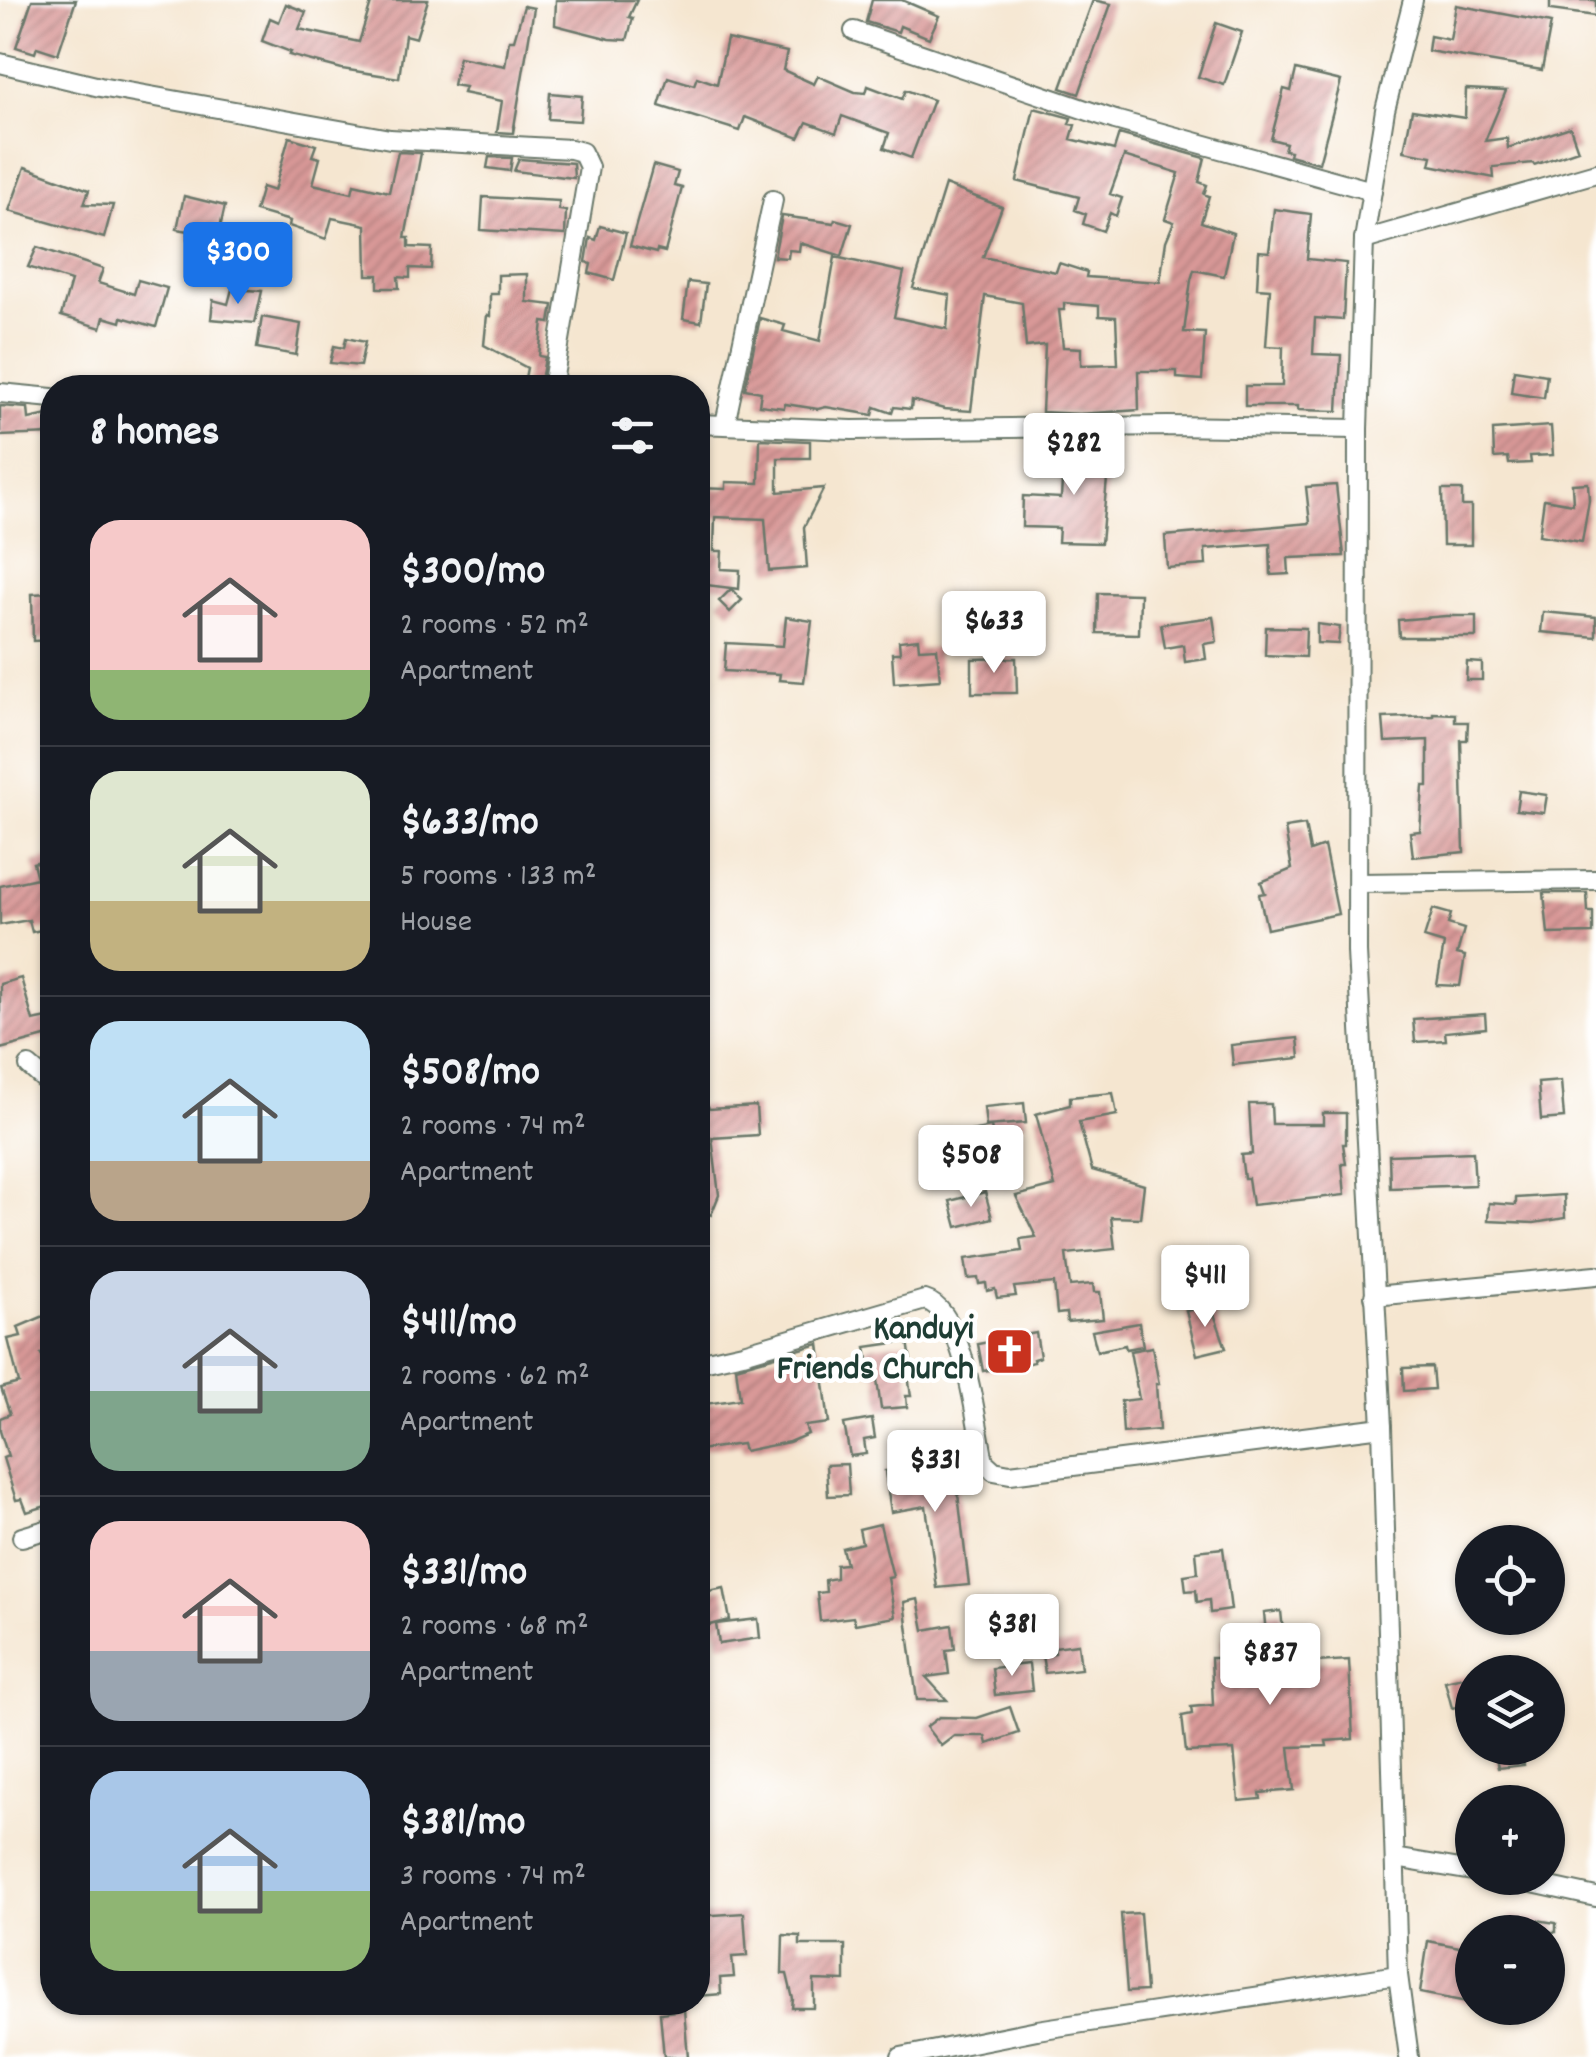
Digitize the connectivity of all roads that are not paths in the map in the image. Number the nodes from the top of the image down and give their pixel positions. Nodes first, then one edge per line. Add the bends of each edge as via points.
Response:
1 (1414, 0) edge
2 (854, 32) dead end
3 (0, 62) edge
4 (1596, 173) edge
5 (1372, 191) junction
6 (773, 200) dead end
7 (1364, 240) junction
8 (554, 375) edge
9 (0, 393) edge
10 (40, 397) edge
11 (710, 424) edge
12 (725, 424) junction
13 (1358, 429) junction
14 (1596, 880) edge
15 (1358, 882) junction
16 (30, 1066) dead end
17 (40, 1075) edge
18 (1596, 1275) edge
19 (1374, 1296) junction
20 (710, 1361) edge
21 (1382, 1427) junction
22 (40, 1532) edge
23 (22, 1537) dead end
24 (1395, 1858) junction
25 (1455, 1868) edge
26 (1565, 1890) edge
27 (1596, 1897) edge
28 (1398, 1976) junction
29 (901, 2057) edge
30 (1410, 2057) edge

1 - 5 street
2 - 5 street via 1115,120
3 - 8 street via 390,138 582,152 589,167
4 - 7 street
5 - 7 street
6 - 12 street
7 - 13 street
9 - 10 street
11 - 12 street
12 - 13 street
13 - 15 street
14 - 15 street
15 - 19 street
16 - 17 street
18 - 19 street
19 - 21 street
20 - 21 street via 934,1302 949,1318 965,1367 984,1462 1010,1474
21 - 24 street
22 - 23 street
24 - 25 street
24 - 28 street
26 - 27 street
28 - 29 street
28 - 30 street

